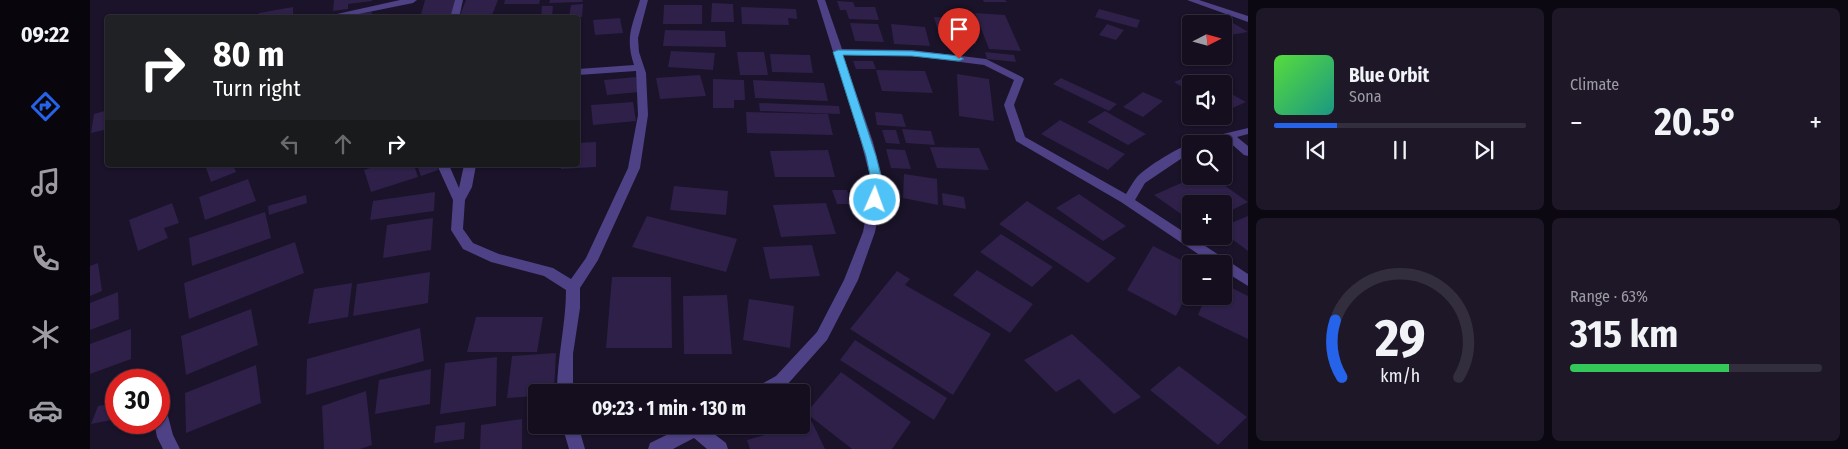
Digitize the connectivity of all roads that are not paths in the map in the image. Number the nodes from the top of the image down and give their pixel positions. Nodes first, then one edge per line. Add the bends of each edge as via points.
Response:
1 (413, 0) edge
2 (459, 0) edge
3 (644, 0) edge
4 (821, 0) edge
5 (1191, 0) edge
6 (338, 15) edge
7 (455, 15) edge
8 (1248, 19) edge
9 (838, 52) junction
10 (639, 68) junction
11 (580, 72) edge
12 (1248, 131) edge
13 (1232, 135) edge
14 (1232, 139) edge
15 (1182, 152) edge
16 (1248, 152) edge
17 (444, 167) edge
18 (470, 167) edge
19 (459, 200) junction
20 (1128, 201) junction
21 (1210, 255) edge
22 (1232, 270) edge
23 (1248, 281) edge
24 (573, 287) junction
25 (565, 384) edge
26 (776, 384) edge
27 (163, 434) edge
28 (573, 434) edge
29 (685, 434) edge
30 (706, 434) edge
31 (172, 449) edge
32 (577, 449) edge
33 (656, 449) edge
34 (720, 449) edge

1 - 6 street
2 - 7 street
3 - 10 street via 633,38
4 - 9 street
5 - 8 street
9 - 20 street via 912,53 986,62 1019,79 1009,105 1020,139
9 - 26 street via 878,184 869,232 851,280 822,336
10 - 11 street
10 - 24 street via 643,115 634,168 591,260
12 - 13 street
14 - 16 street
15 - 20 street via 1141,180
17 - 19 street
18 - 19 street via 466,187
19 - 24 street via 457,230 468,246 496,258 548,272
20 - 21 street
22 - 23 street
24 - 25 street
27 - 31 street
28 - 32 street
29 - 33 street
30 - 34 street

